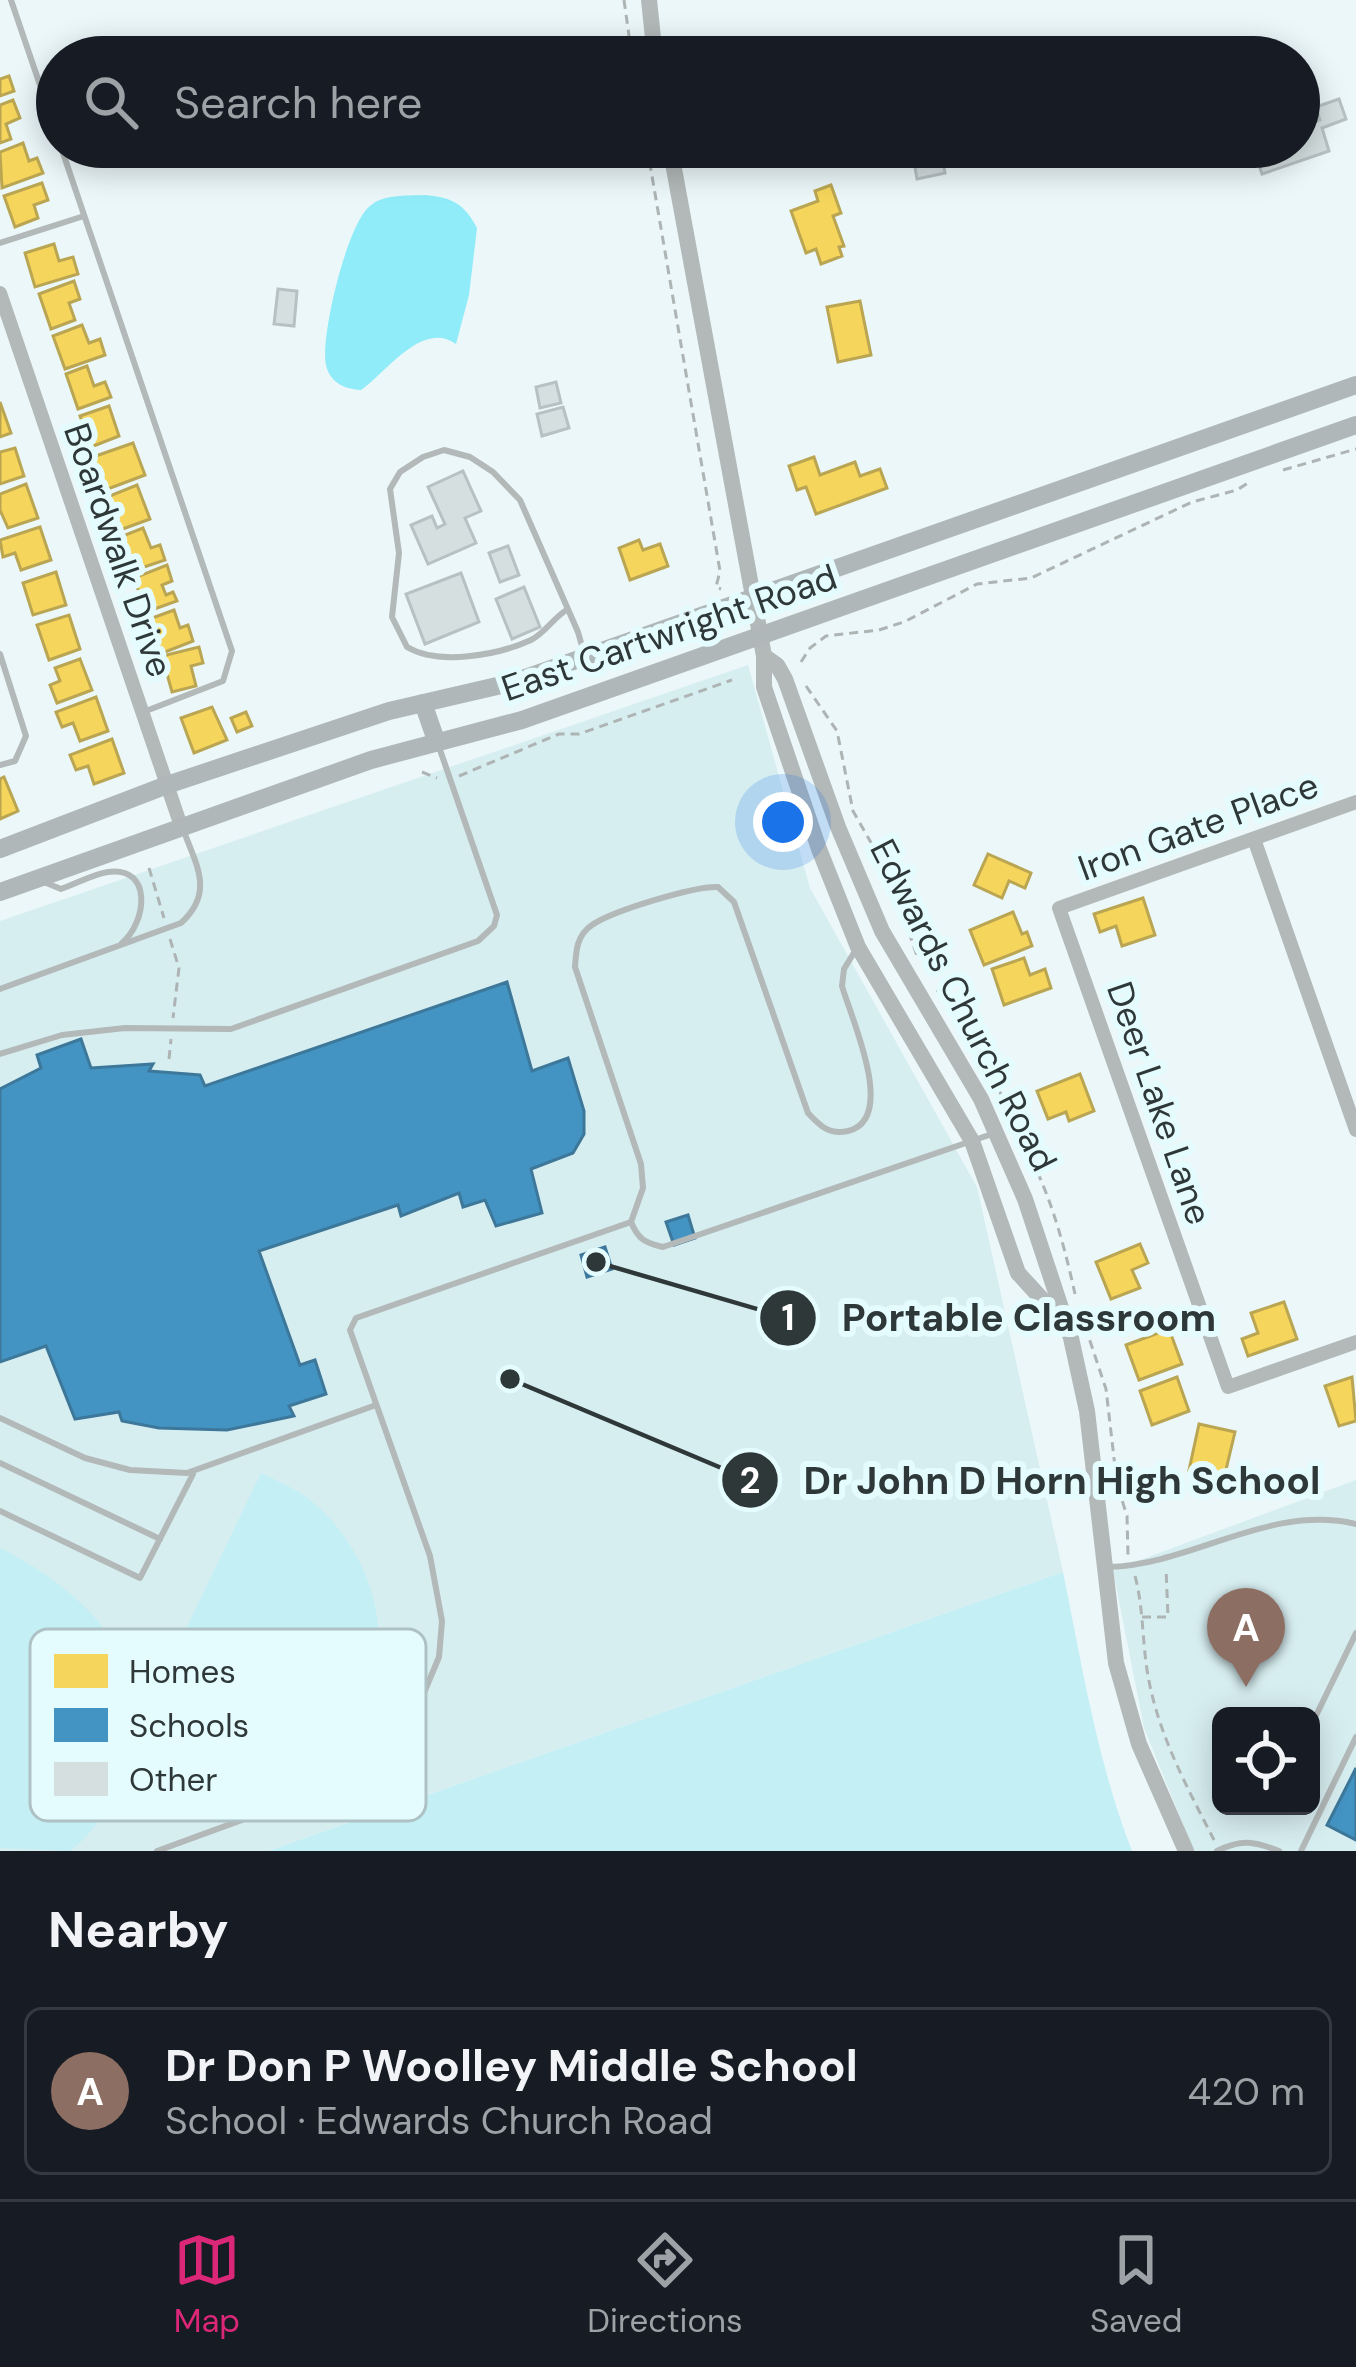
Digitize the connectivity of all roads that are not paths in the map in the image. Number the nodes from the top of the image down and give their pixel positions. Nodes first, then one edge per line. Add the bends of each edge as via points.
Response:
1 (11, 0) edge
2 (649, 0) edge
3 (653, 36) edge
4 (36, 73) edge
5 (68, 168) edge
6 (674, 168) edge
7 (84, 216) junction
8 (0, 243) edge
9 (0, 293) edge
10 (1356, 385) edge
11 (1356, 425) edge
12 (753, 598) junction
13 (568, 609) junction
14 (759, 635) junction
15 (0, 654) edge
16 (764, 656) junction
17 (585, 657) junction
18 (423, 703) junction
19 (142, 712) junction
20 (437, 743) junction
21 (0, 765) edge
22 (167, 785) junction
23 (1356, 802) edge
24 (181, 826) junction
25 (1254, 838) junction
26 (0, 849) edge
27 (35, 879) junction
28 (0, 892) edge
29 (1059, 908) joint
30 (118, 946) junction
31 (858, 947) junction
32 (0, 989) edge
33 (0, 1054) edge
34 (1356, 1130) edge
35 (996, 1133) junction
36 (972, 1141) junction
37 (631, 1222) junction
38 (1066, 1325) junction
39 (1356, 1342) edge
40 (376, 1405) junction
41 (0, 1418) edge
42 (0, 1463) edge
43 (194, 1472) junction
44 (0, 1511) edge
45 (1356, 1524) edge
46 (160, 1539) junction
47 (1105, 1568) junction
48 (1356, 1634) edge
49 (426, 1688) edge
50 (1320, 1708) edge
51 (1356, 1738) edge
52 (1321, 1810) joint
53 (239, 1821) edge
54 (158, 1851) edge
55 (1186, 1851) edge
56 (1217, 1851) edge
57 (1279, 1851) edge
58 (1301, 1851) edge

1 - 4 lane
2 - 3 street
5 - 7 lane
6 - 12 street, Edwards Church Road
7 - 8 lane
7 - 19 lane via 232,651 223,681
9 - 19 street, Boardwalk Drive
10 - 12 main road, East Cartwright Road
11 - 14 main road, East Cartwright Road
12 - 14 street, Edwards Church Road
12 - 17 main road, East Cartwright Road
13 - 13 lane via 520,500 493,472 445,450 400,472 390,489 399,554 392,617 407,647 436,657 498,649 532,639
13 - 17 lane
14 - 16 street, Edwards Church Road
14 - 20 main road, East Cartwright Road
15 - 21 lane via 26,736 14,760
16 - 31 street, Edwards Church Road via 764,687
16 - 35 street, Edwards Church Road via 785,679 882,931
17 - 18 main road, East Cartwright Road
18 - 20 main road
18 - 22 main road, East Cartwright Road
19 - 22 street, Boardwalk Drive
20 - 24 main road, East Cartwright Road
20 - 33 lane via 496,915 478,941 231,1029 125,1028
22 - 24 street, Boardwalk Drive
22 - 26 main road, East Cartwright Road
23 - 25 street, Iron Gate Place
24 - 27 main road, East Cartwright Road
24 - 30 lane via 199,874 196,909
25 - 29 street, Iron Gate Place
25 - 34 street
27 - 28 main road, East Cartwright Road
27 - 30 lane via 62,889 108,872 127,876 141,892 142,916
29 - 39 street, Deer Lake Lane via 1228,1387
30 - 32 lane
31 - 36 street, Edwards Church Road
31 - 37 lane via 842,986 873,1090 871,1112 856,1130 838,1132 808,1113 734,902 718,887 695,886 592,925 576,944 575,967 641,1164 643,1188
35 - 36 lane
35 - 38 street, Edwards Church Road
36 - 37 lane via 663,1247 647,1244
36 - 38 street, Edwards Church Road via 1018,1273
37 - 40 lane via 356,1318 350,1330
38 - 47 street, Edwards Church Road via 1087,1411
40 - 43 lane
40 - 49 lane via 430,1556 442,1621
41 - 43 lane via 86,1458 130,1470
42 - 46 lane
43 - 46 lane
44 - 46 lane via 140,1578
45 - 47 lane via 1275,1523 1166,1559
47 - 55 street, Edwards Church Road via 1127,1704
48 - 50 lane
51 - 52 lane
52 - 58 lane
53 - 54 lane
56 - 57 lane via 1238,1841

